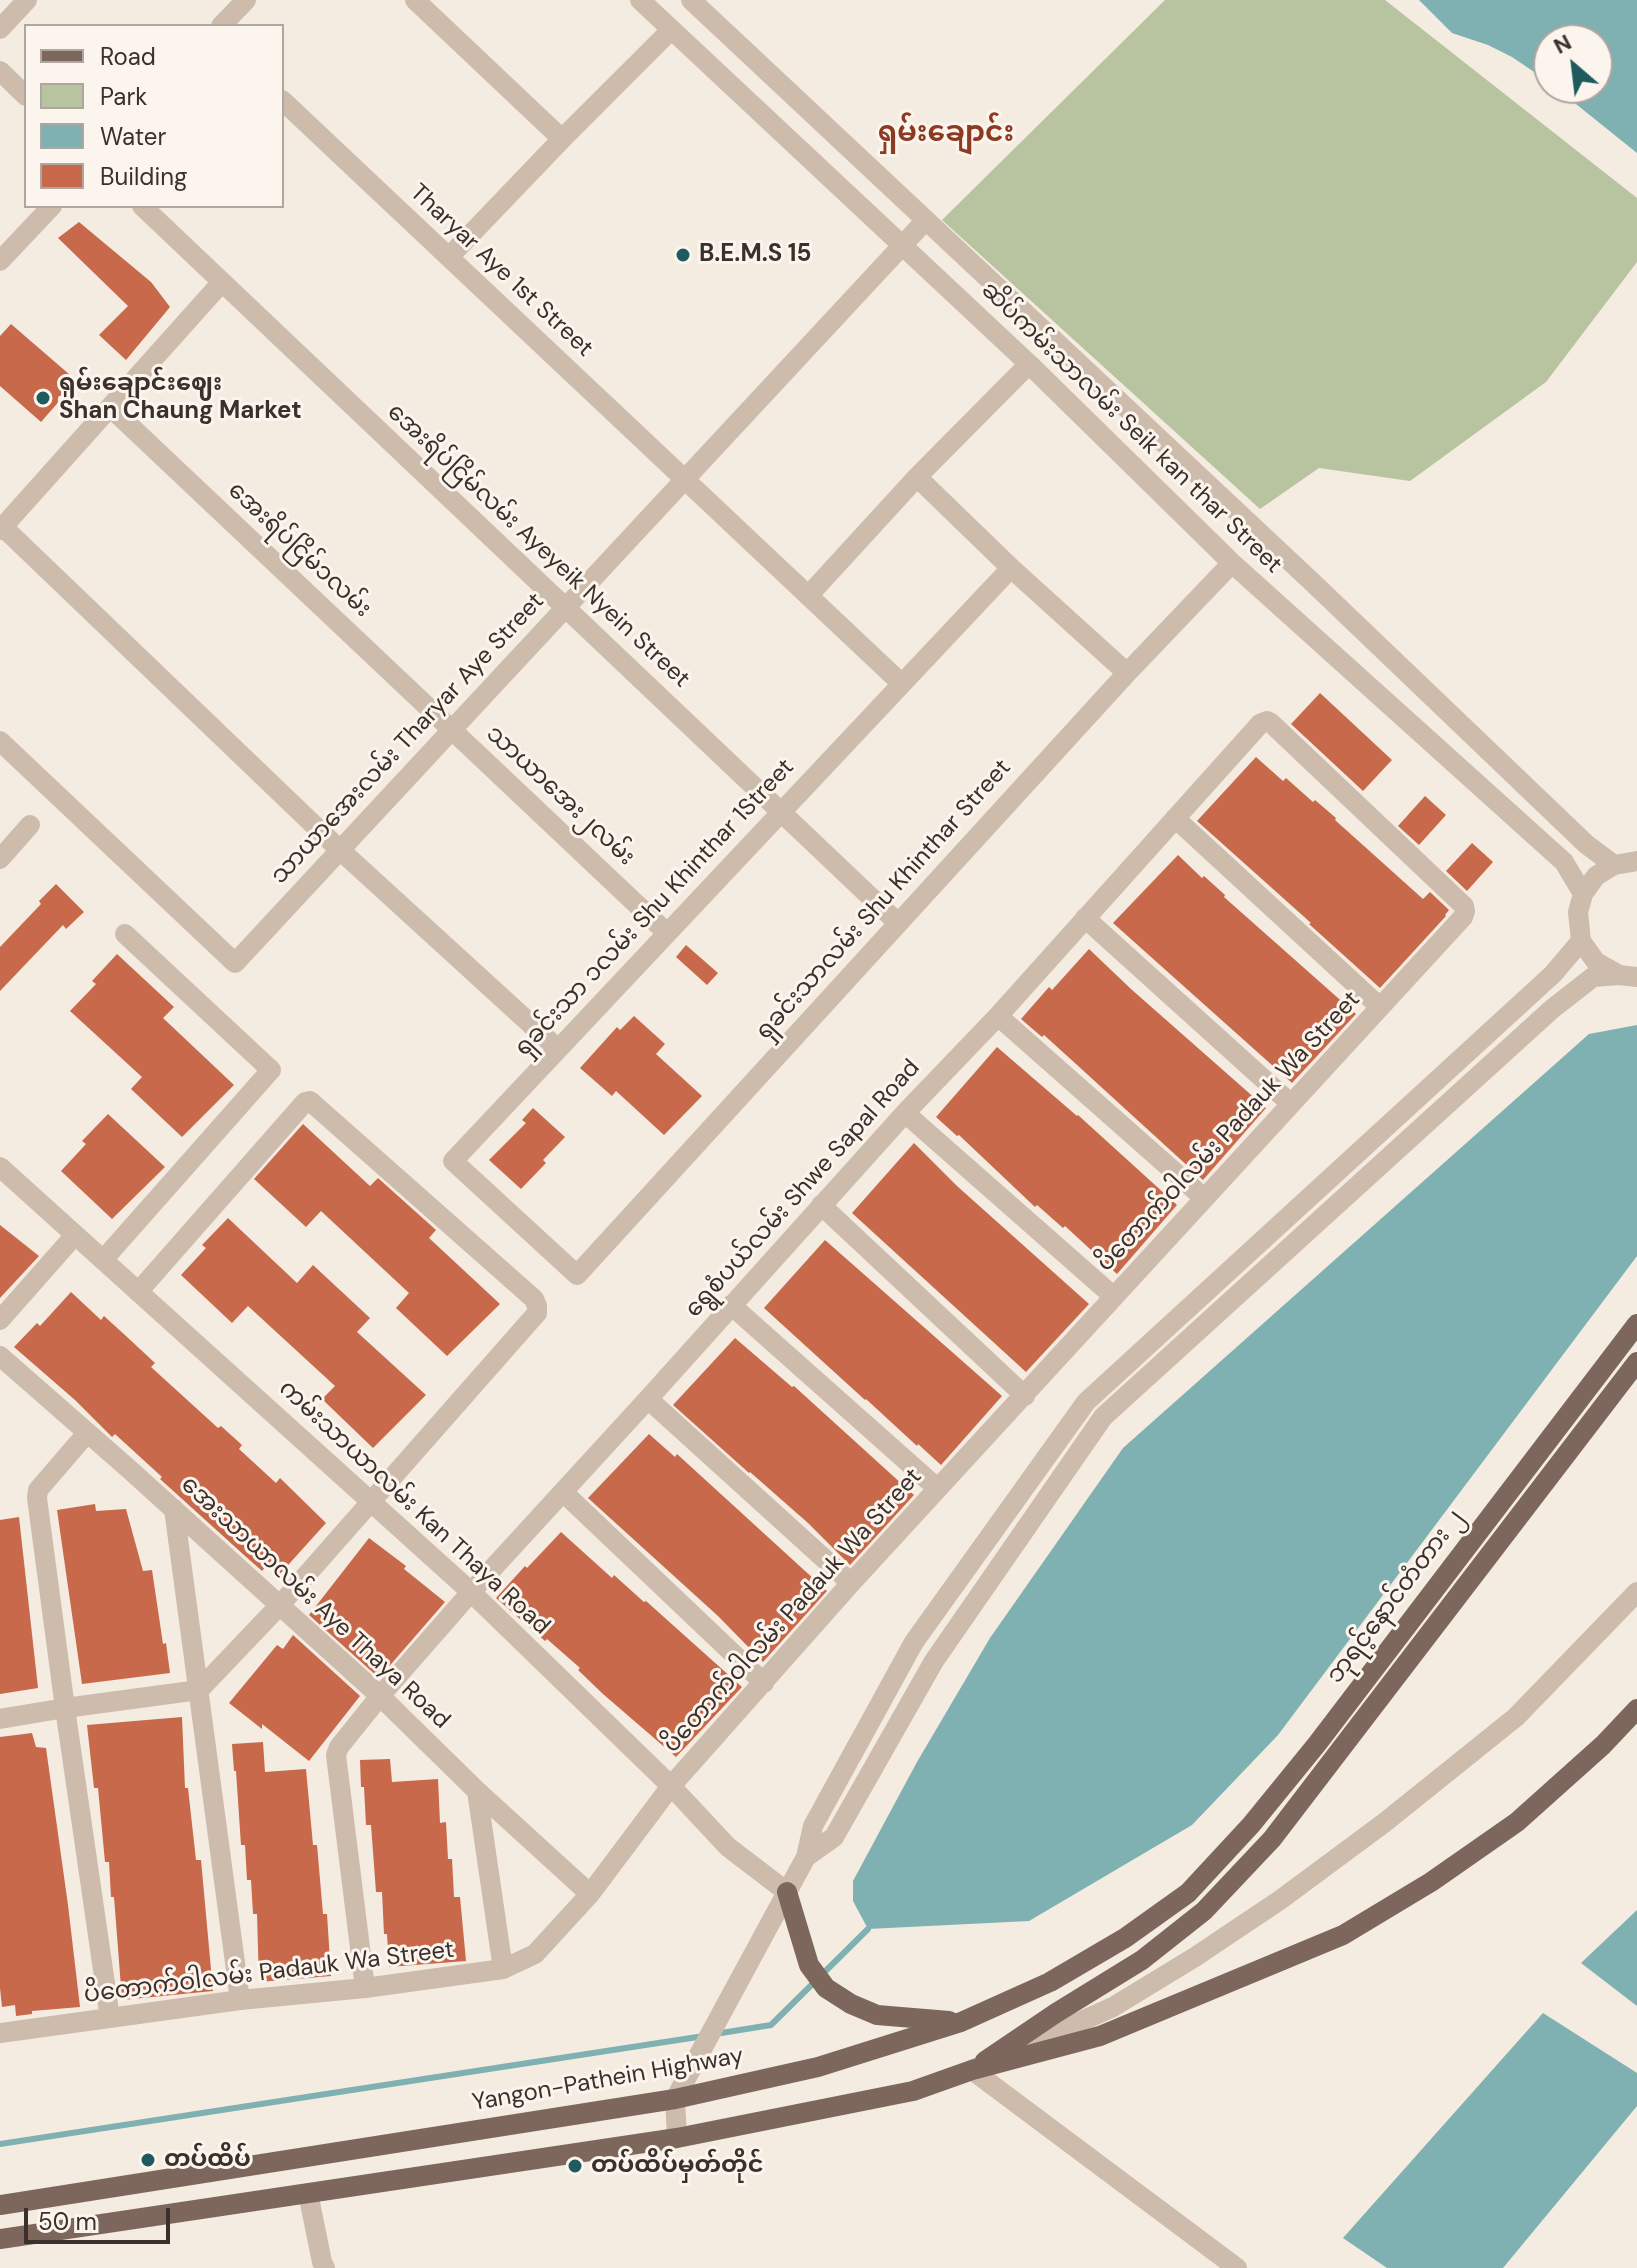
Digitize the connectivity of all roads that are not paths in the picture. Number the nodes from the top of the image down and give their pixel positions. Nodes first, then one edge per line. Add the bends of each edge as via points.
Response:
1 (27, 0) edge
2 (246, 0) edge
3 (415, 0) edge
4 (640, 0) edge
5 (691, 0) edge
6 (223, 24) edge
7 (0, 29) edge
8 (671, 30) junction
9 (0, 71) edge
10 (24, 94) edge
11 (284, 102) edge
12 (562, 139) junction
13 (50, 208) edge
14 (144, 208) edge
15 (926, 220) junction
16 (901, 246) junction
17 (449, 257) junction
18 (0, 261) edge
19 (222, 282) junction
20 (1029, 364) junction
21 (110, 407) junction
22 (917, 477) junction
23 (685, 480) junction
24 (2, 528) edge
25 (1232, 563) junction
26 (1011, 568) junction
27 (808, 596) junction
28 (565, 608) junction
29 (1127, 673) junction
30 (902, 684) junction
31 (452, 730) junction
32 (0, 741) edge
33 (781, 812) junction
34 (1175, 818) junction
35 (30, 825) dead end
36 (340, 850) junction
37 (0, 859) edge
38 (1637, 861) edge
39 (1614, 865) junction
40 (1583, 894) junction
41 (1465, 911) joint
42 (1085, 918) junction
43 (898, 923) junction
44 (667, 933) junction
45 (125, 934) dead end
46 (1581, 941) junction
47 (1628, 976) edge
48 (1380, 1007) junction
49 (998, 1016) junction
50 (558, 1049) junction
51 (1290, 1103) junction
52 (905, 1113) junction
53 (0, 1167) edge
54 (1204, 1198) junction
55 (821, 1205) junction
56 (75, 1235) junction
57 (103, 1260) junction
58 (577, 1275) joint
59 (138, 1292) junction
60 (1113, 1296) junction
61 (731, 1305) junction
62 (0, 1320) edge
63 (1637, 1324) edge
64 (0, 1356) edge
65 (1637, 1362) edge
66 (1025, 1396) junction
67 (648, 1399) junction
68 (87, 1433) junction
69 (937, 1488) junction
70 (563, 1492) junction
71 (370, 1501) junction
72 (174, 1509) junction
73 (851, 1583) junction
74 (471, 1592) junction
75 (1637, 1592) edge
76 (280, 1605) junction
77 (764, 1683) junction
78 (199, 1690) junction
79 (380, 1696) junction
80 (65, 1708) junction
81 (1637, 1709) edge
82 (0, 1719) edge
83 (671, 1786) junction
84 (477, 1791) junction
85 (806, 1857) junction
86 (787, 1892) junction
87 (1188, 1893) joint
88 (590, 1894) junction
89 (503, 1969) junction
90 (365, 1988) junction
91 (240, 2000) junction
92 (110, 2018) junction
93 (961, 2022) junction
94 (0, 2033) edge
95 (972, 2070) junction
96 (675, 2099) junction
97 (677, 2138) junction
98 (308, 2193) junction
99 (0, 2205) edge
100 (0, 2239) edge
101 (325, 2268) edge
102 (1237, 2268) edge

1 - 7 street
2 - 6 street
3 - 12 street
4 - 8 street, ဆိပ်ကမ်းသာလမ်း Seik kan thar Street
5 - 15 street, ဆိပ်ကမ်းသာလမ်း Seik kan thar Street
8 - 12 street
8 - 16 street, ဆိပ်ကမ်းသာလမ်း Seik kan thar Street
9 - 10 street
11 - 17 street, Tharyar Aye 1st Street
12 - 17 street
13 - 18 street
14 - 19 street, အေးရိပ်ငြိမ်လမ်း Ayeyeik Nyein Street
15 - 16 street
15 - 39 street, ဆိပ်ကမ်းသာလမ်း Seik kan thar Street
16 - 20 street, ဆိပ်ကမ်းသာလမ်း Seik kan thar Street
16 - 23 street
17 - 23 street, Tharyar Aye 1st Street
19 - 21 street
19 - 28 street, အေးရိပ်ငြိမ်လမ်း Ayeyeik Nyein Street
20 - 22 street
20 - 25 street, ဆိပ်ကမ်းသာလမ်း Seik kan thar Street
21 - 24 street
21 - 31 street, အေးရိပ်ငြိမ်၁လမ်း
22 - 26 street
22 - 27 street
23 - 27 street, Tharyar Aye 1st Street
23 - 28 street, သာယာအေးလမ်း Tharyar Aye Street
24 - 36 street
25 - 29 street, ရှခင်းသာလမ်း Shu Khinthar Street
25 - 40 street, ဆိပ်ကမ်းသာလမ်း Seik kan thar Street via 1564,862
26 - 29 street
26 - 30 street, ရှခင်းသာ ၁လမ်း Shu Khinthar 1Street
27 - 30 street, Tharyar Aye 1st Street
28 - 31 street, သာယာအေးလမ်း Tharyar Aye Street
28 - 33 street, အေးရိပ်ငြိမ်လမ်း Ayeyeik Nyein Street
29 - 43 street, ရှခင်းသာလမ်း Shu Khinthar Street
30 - 33 street, ရှခင်းသာ ၁လမ်း Shu Khinthar 1Street
31 - 36 street, သာယာအေးလမ်း Tharyar Aye Street
31 - 44 street, သာယာအေး၂လမ်း
32 - 36 street, သာယာအေးလမ်း Tharyar Aye Street via 235,963
33 - 43 street, အေးရိပ်ငြိမ်လမ်း Ayeyeik Nyein Street
33 - 44 street, ရှခင်းသာ ၁လမ်း Shu Khinthar 1Street
34 - 41 street, ရွေစံပယ်လမ်း Shwe Sapal Road via 1267,721
34 - 42 street, ရွေစံပယ်လမ်း Shwe Sapal Road
34 - 48 street
35 - 37 street
36 - 50 street
38 - 39 street
39 - 40 street via 1596,876
40 - 46 street via 1578,912
41 - 48 street, ပိတောက်ဝါလမ်း Padauk Wa Street
42 - 49 street, ရွေစံပယ်လမ်း Shwe Sapal Road
42 - 51 street
43 - 58 street, ရှခင်းသာလမ်း Shu Khinthar Street
44 - 50 street, ရှခင်းသာ ၁လမ်း Shu Khinthar 1Street
45 - 57 street via 271,1070
46 - 47 street via 1596,962
46 - 85 street via 1553,974 1086,1402 914,1642 813,1826
47 - 85 street via 1593,977 1552,1009 1103,1417 934,1661 834,1837
48 - 51 street, ပိတောက်ဝါလမ်း Padauk Wa Street
49 - 52 street, ရွေစံပယ်လမ်း Shwe Sapal Road
49 - 54 street
50 - 58 street, ရှခင်းသာ ၁လမ်း Shu Khinthar 1Street via 453,1161
51 - 54 street, ပိတောက်ဝါလမ်း Padauk Wa Street
52 - 55 street, ရွေစံပယ်လမ်း Shwe Sapal Road
52 - 60 street
53 - 56 street, ကမ်းသာယာလမ်း Kan Thaya Road
54 - 60 street, ပိတောက်ဝါလမ်း Padauk Wa Street
55 - 61 street, ရွေစံပယ်လမ်း Shwe Sapal Road
55 - 66 street
56 - 57 street, ကမ်းသာယာလမ်း Kan Thaya Road
56 - 62 street
57 - 59 street, ကမ်းသာယာလမ်း Kan Thaya Road
59 - 71 street, ကမ်းသာယာလမ်း Kan Thaya Road
59 - 71 street via 310,1101 534,1299 537,1313
60 - 66 street, ပိတောက်ဝါလမ်း Padauk Wa Street
61 - 67 street, ရွေစံပယ်လမ်း Shwe Sapal Road
61 - 69 street
63 - 87 main road, ဘုရင့်နောင်တံတား ၂ via 1317,1744
64 - 68 street, အေးသာယာလမ်း Aye Thaya Road
65 - 95 main road via 1272,1839 1204,1911 1142,1960
66 - 69 street, ပိတောက်ဝါလမ်း Padauk Wa Street
67 - 70 street, ရွေစံပယ်လမ်း Shwe Sapal Road
67 - 73 street
68 - 72 street, အေးသာယာလမ်း Aye Thaya Road
68 - 80 street via 38,1490 37,1498
69 - 73 street, ပိတောက်ဝါလမ်း Padauk Wa Street
70 - 74 street, ရွေစံပယ်လမ်း Shwe Sapal Road
70 - 77 street
71 - 74 street, ကမ်းသာယာလမ်း Kan Thaya Road
71 - 76 street
72 - 76 street, အေးသာယာလမ်း Aye Thaya Road
72 - 78 street
73 - 77 street, ပိတောက်ဝါလမ်း Padauk Wa Street
74 - 79 street, ရွေစံပယ်လမ်း Shwe Sapal Road
74 - 83 street, ကမ်းသာယာလမ်း Kan Thaya Road
75 - 95 street via 1516,1717 1280,1900 1113,2007
76 - 78 street
76 - 79 street, အေးသာယာလမ်း Aye Thaya Road
77 - 83 street, ပိတောက်ဝါလမ်း Padauk Wa Street
78 - 80 street
78 - 91 street
79 - 84 street, အေးသာယာလမ်း Aye Thaya Road
79 - 90 street, ရွေစံပယ်လမ်း Shwe Sapal Road via 336,1755
80 - 82 street
80 - 92 street
81 - 95 main road via 1517,1822 1343,1935 1100,2036
83 - 86 street, ကမ်းသာယာလမ်း Kan Thaya Road via 728,1847
83 - 88 street, ပိတောက်ဝါလမ်း Padauk Wa Street
84 - 88 street, အေးသာယာလမ်း Aye Thaya Road
84 - 89 street
85 - 86 street
86 - 93 main road via 809,1965 826,1988 877,2015
86 - 96 street
87 - 93 main road, Yangon-Pathein Highway via 1050,1982
88 - 89 street, ပိတောက်ဝါလမ်း Padauk Wa Street via 535,1954
89 - 90 street, ပိတောက်ဝါလမ်း Padauk Wa Street
90 - 91 street, ပိတောက်ဝါလမ်း Padauk Wa Street
91 - 92 street, ပိတောက်ဝါလမ်း Padauk Wa Street
92 - 94 street, ပိတောက်ဝါလမ်း Padauk Wa Street
93 - 96 main road, Yangon-Pathein Highway via 818,2067
95 - 97 main road via 913,2091
95 - 102 street
96 - 97 street
96 - 99 main road, Yangon-Pathein Highway
97 - 98 main road
98 - 100 main road
98 - 101 street

